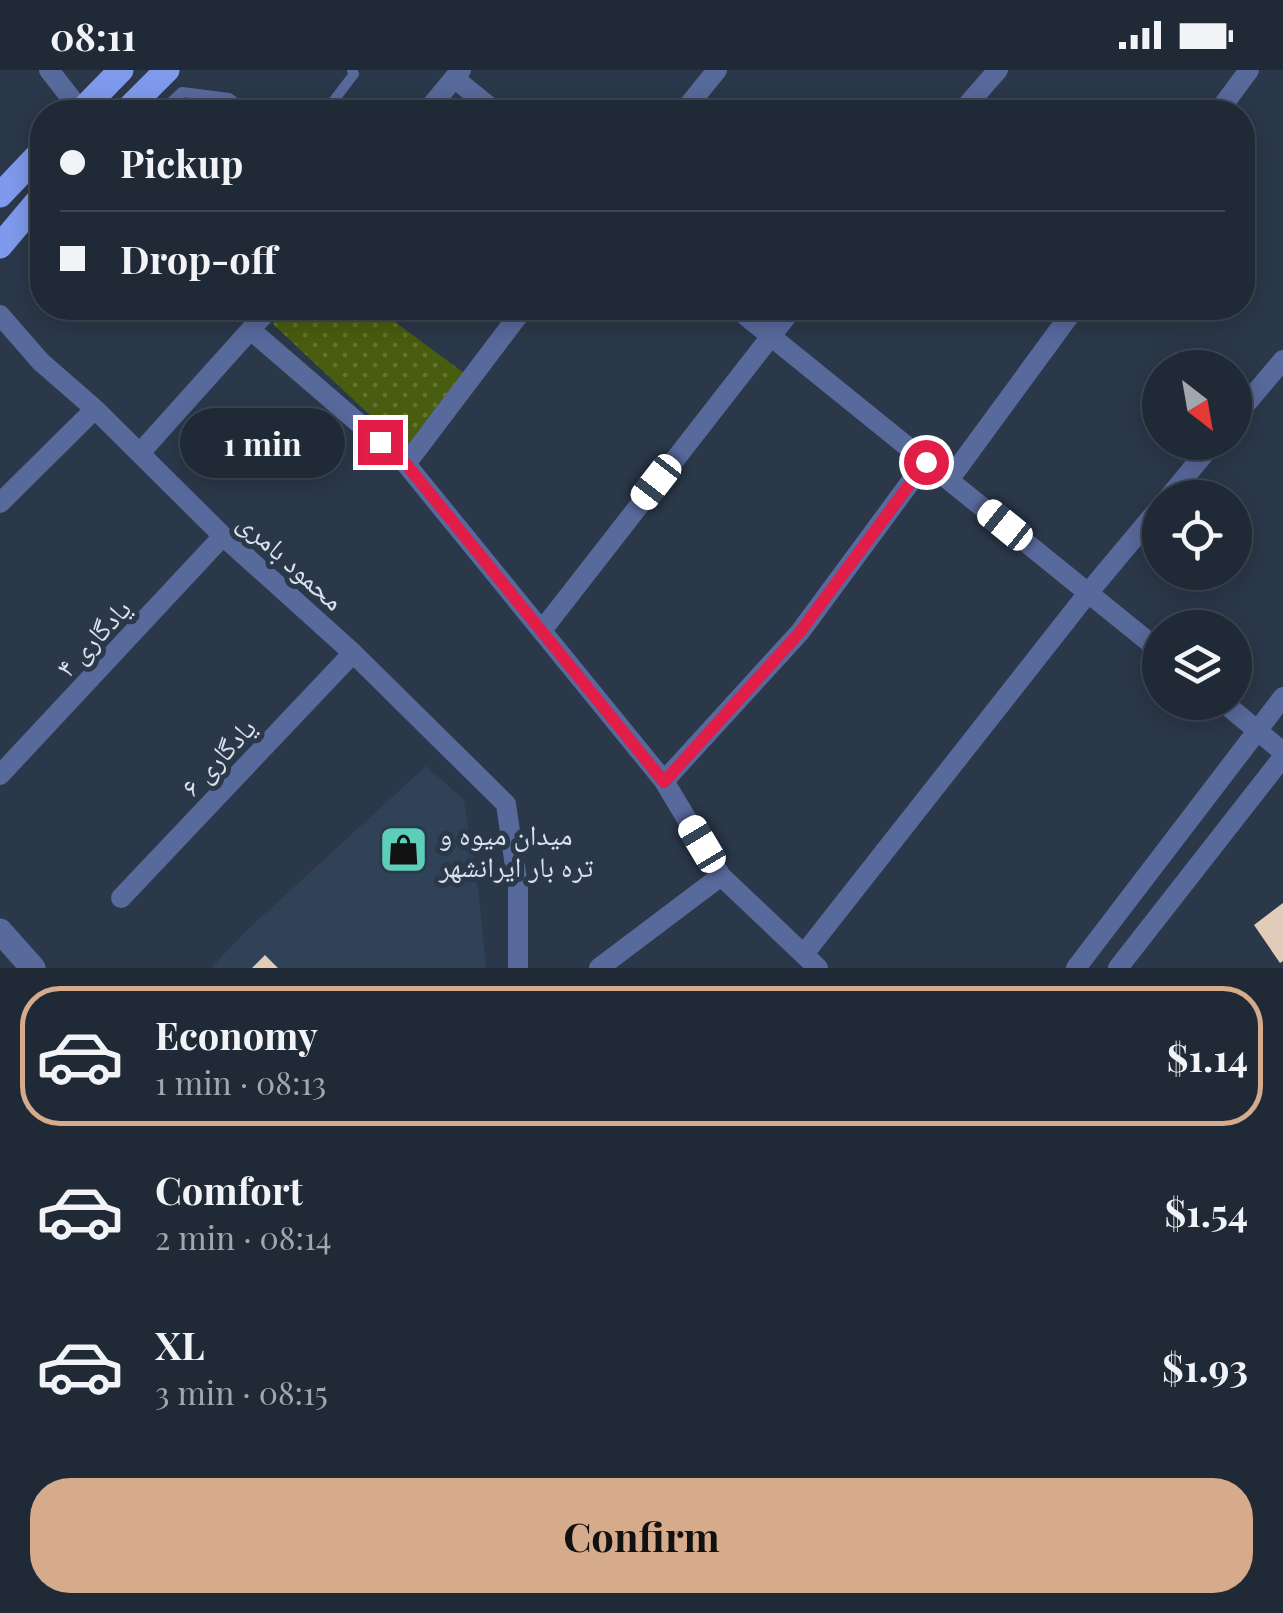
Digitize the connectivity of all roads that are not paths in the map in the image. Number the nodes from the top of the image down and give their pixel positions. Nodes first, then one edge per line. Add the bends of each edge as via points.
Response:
1 (48, 70) edge
2 (121, 70) edge
3 (167, 70) edge
4 (352, 70) edge
5 (717, 70) edge
6 (998, 70) edge
7 (1249, 70) edge
8 (457, 74) edge
9 (72, 100) edge
10 (92, 100) edge
11 (137, 100) edge
12 (173, 100) edge
13 (232, 100) edge
14 (334, 100) edge
15 (436, 100) edge
16 (484, 100) edge
17 (693, 100) edge
18 (972, 100) edge
19 (1227, 100) edge
20 (30, 164) edge
21 (0, 195) edge
22 (30, 210) edge
23 (0, 246) edge
24 (0, 315) edge
25 (260, 320) edge
26 (515, 320) edge
27 (752, 320) edge
28 (782, 320) edge
29 (1066, 320) edge
30 (252, 330) junction
31 (770, 334) junction
32 (1283, 360) edge
33 (1252, 397) edge
34 (95, 409) junction
35 (140, 453) junction
36 (1199, 460) edge
37 (926, 462) junction
38 (406, 464) junction
39 (949, 480) junction
40 (1183, 480) edge
41 (0, 503) edge
42 (1142, 528) edge
43 (224, 536) junction
44 (1088, 593) junction
45 (542, 629) junction
46 (1142, 636) edge
47 (353, 653) junction
48 (1283, 698) edge
49 (1246, 720) edge
50 (1258, 730) junction
51 (1283, 754) edge
52 (0, 775) edge
53 (664, 782) junction
54 (722, 876) junction
55 (121, 898) dead end
56 (0, 931) edge
57 (811, 961) edge
58 (34, 968) edge
59 (518, 968) edge
60 (599, 968) edge
61 (1076, 968) edge
62 (1118, 968) edge

1 - 9 street
2 - 10 main road
3 - 11 main road
4 - 14 lane
5 - 17 street
6 - 18 street
7 - 19 street
8 - 15 street
8 - 16 street
12 - 13 lane via 182,92
20 - 21 main road
22 - 23 main road
24 - 34 street, محمود بامری
25 - 30 street
26 - 38 street
27 - 31 street
28 - 31 street
29 - 39 street
30 - 35 street
30 - 38 street
31 - 37 street
31 - 45 street
32 - 33 street
34 - 35 street, محمود بامری
34 - 41 street
35 - 43 street, محمود بامری
36 - 40 street
37 - 39 street
37 - 53 street via 800,632
38 - 45 street
39 - 44 street
42 - 44 street
43 - 47 street, محمود بامری
43 - 52 street, یادگاری ۴
44 - 46 street
44 - 57 street
45 - 53 street
47 - 55 street, یادگاری ۶
47 - 59 street, محمود بامری via 506,804 518,887
48 - 50 street
49 - 50 street
50 - 51 street
50 - 61 street
51 - 62 street
53 - 54 street
54 - 57 street
54 - 60 street
56 - 58 street

